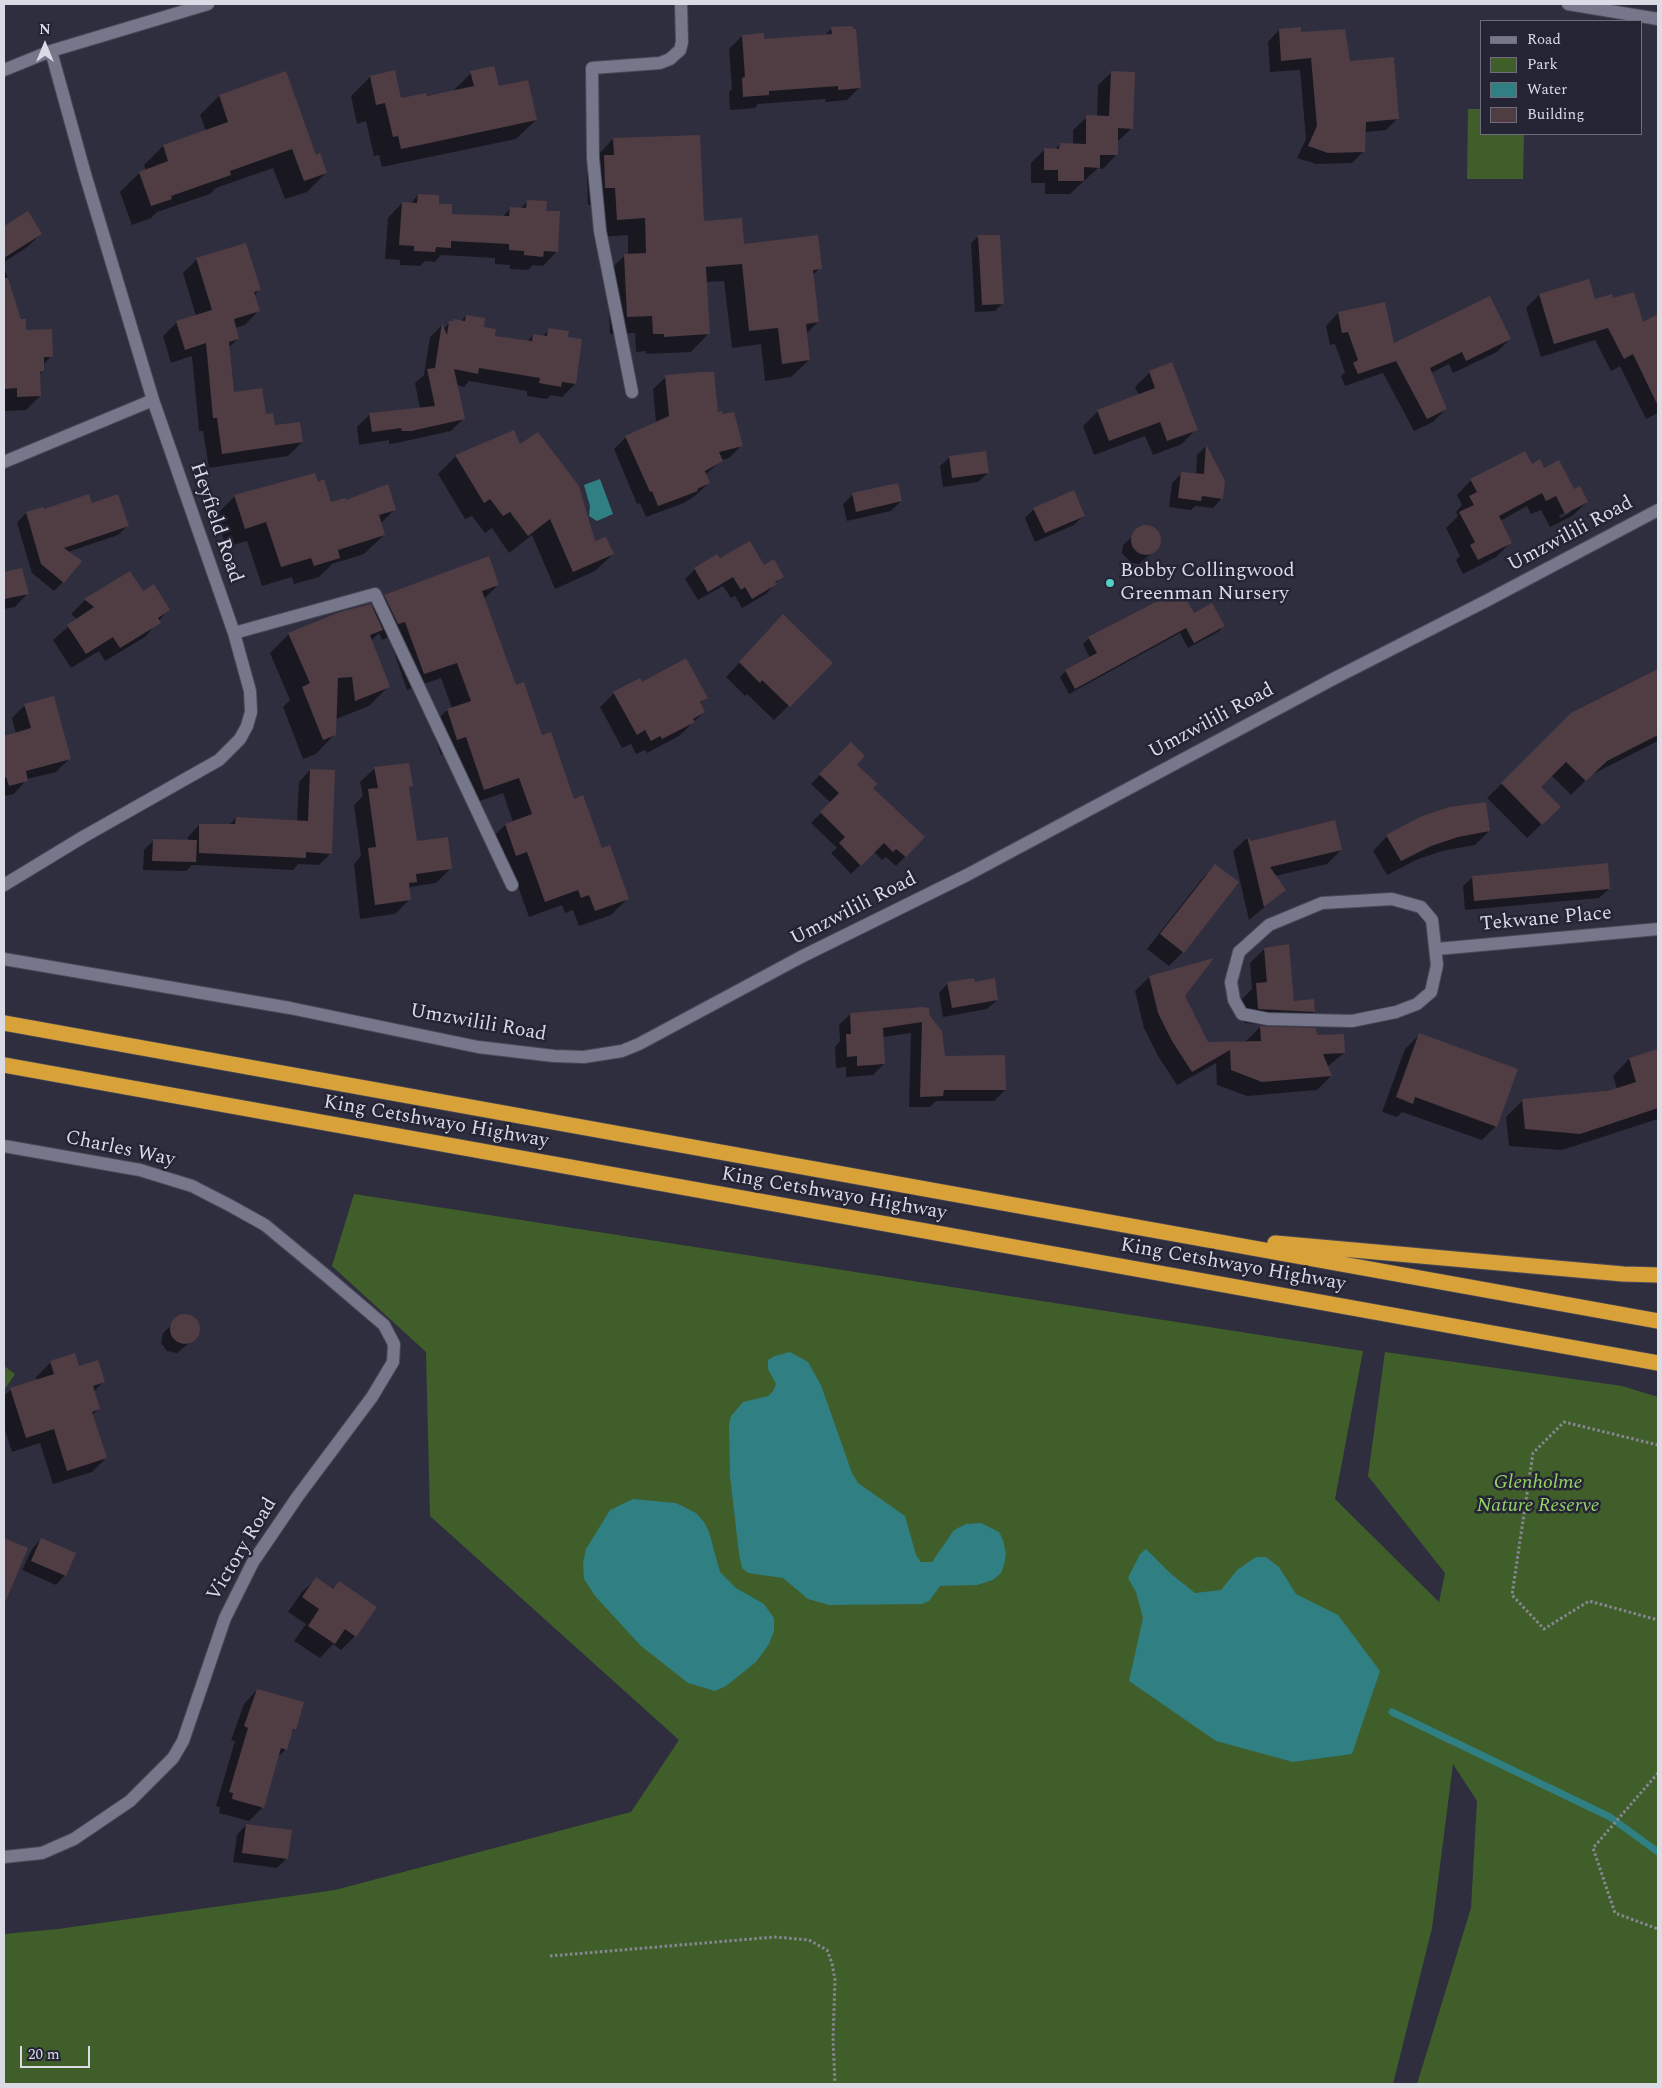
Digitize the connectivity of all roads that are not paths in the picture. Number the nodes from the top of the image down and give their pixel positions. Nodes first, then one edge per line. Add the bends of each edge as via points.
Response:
1 (208, 4) edge
2 (681, 4) edge
3 (1568, 4) edge
4 (1658, 19) edge
5 (51, 51) junction
6 (4, 70) edge
7 (632, 392) dead end
8 (153, 400) junction
9 (4, 462) edge
10 (1658, 510) edge
11 (234, 633) junction
12 (4, 885) edge
13 (512, 885) dead end
14 (1658, 929) edge
15 (1437, 948) junction
16 (4, 959) edge
17 (4, 1023) edge
18 (4, 1065) edge
19 (4, 1146) edge
20 (276, 1234) joint
21 (1174, 1234) junction
22 (1658, 1275) edge
23 (1658, 1321) edge
24 (1605, 1354) junction
25 (1658, 1363) edge
26 (1658, 1371) edge
27 (4, 1858) edge

1 - 5 street
2 - 7 street via 682,42 680,50 670,59 660,63 592,68 593,158 600,231
3 - 4 street
5 - 6 street
5 - 8 street, Heyfield Road via 84,174
8 - 9 street
8 - 11 street, Heyfield Road
10 - 16 street, Umzwilili Road via 967,875 622,1051 577,1057 478,1047 290,1008
11 - 12 street, Heyfield Road via 250,691 251,712 247,726 232,749 219,760
11 - 13 street via 374,594
14 - 15 street, Tekwane Place
15 - 15 street via 1432,920 1421,907 1392,899 1322,903 1269,925 1239,952 1231,982 1234,1000 1242,1014 1268,1019 1352,1021 1396,1012 1417,1004 1431,992
17 - 21 highway, King Cetshwayo Highway
18 - 24 highway, King Cetshwayo Highway
19 - 20 street, Charles Way via 140,1170 177,1181 253,1217
20 - 27 street, Victory Road via 384,1325 394,1344 393,1362 372,1398 308,1481 253,1562 225,1618 183,1741 173,1758 130,1801 74,1839 42,1853
21 - 22 highway
21 - 23 highway, King Cetshwayo Highway
24 - 25 highway, King Cetshwayo Highway
24 - 26 highway

